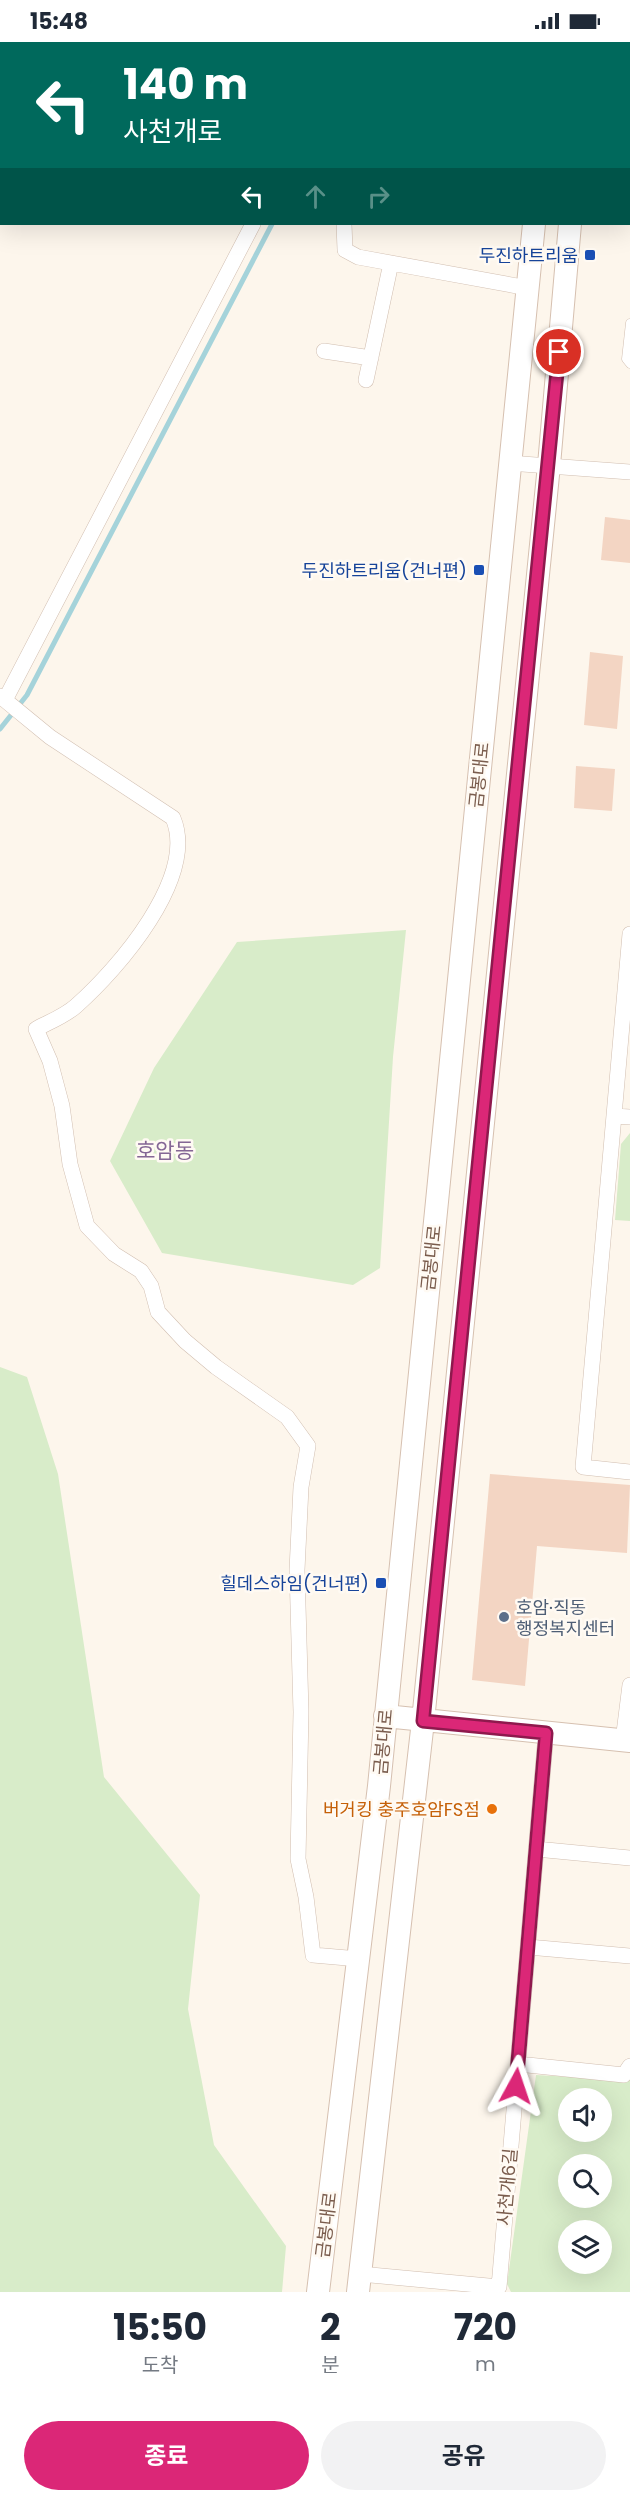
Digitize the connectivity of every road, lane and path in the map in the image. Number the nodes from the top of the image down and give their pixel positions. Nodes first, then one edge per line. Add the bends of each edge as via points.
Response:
1 (252, 225) edge
2 (344, 225) edge
3 (534, 225) edge
4 (570, 225) edge
5 (391, 263) junction
6 (528, 288) junction
7 (630, 323) edge
8 (324, 351) dead end
9 (371, 358) junction
10 (630, 364) edge
11 (366, 380) dead end
12 (509, 463) junction
13 (549, 465) junction
14 (630, 472) edge
15 (3, 698) edge
16 (630, 934) edge
17 (614, 1116) junction
18 (630, 1117) edge
19 (630, 1472) edge
20 (630, 1685) edge
21 (386, 1716) junction
22 (423, 1721) junction
23 (546, 1733) junction
24 (626, 1741) edge
25 (536, 1849) junction
26 (630, 1858) edge
27 (528, 1947) junction
28 (630, 1956) edge
29 (358, 1959) junction
30 (518, 2064) junction
31 (630, 2066) edge
32 (359, 2283) edge
33 (318, 2292) edge

1 - 15 street
2 - 5 street via 345,250 358,257
3 - 6 street, 금봉대로
4 - 13 street, 금봉대로
5 - 6 street
5 - 9 street
6 - 12 street, 금봉대로
7 - 10 lane via 626,359
8 - 9 street
9 - 11 street
12 - 13 street
12 - 21 street, 금봉대로
13 - 14 street
13 - 22 street, 금봉대로
15 - 29 street via 27,719 173,818 179,833 175,871 156,910 125,954 75,1007 36,1029 59,1095 70,1164 87,1226 114,1254 141,1271 151,1286 158,1312 185,1341 287,1417 308,1446 301,1487 297,1570 301,1712 298,1859 313,1955
16 - 17 street
17 - 18 street
17 - 19 street via 583,1467
20 - 24 street
21 - 22 street
21 - 29 street, 금봉대로
22 - 23 street
22 - 32 street, 금봉대로
23 - 24 street
23 - 25 street, 사천개6길
25 - 26 street
25 - 27 street, 사천개6길
27 - 28 street
27 - 30 street, 사천개6길
29 - 33 street, 금봉대로
30 - 31 street via 624,2075
30 - 32 street, 사천개6길 via 499,2287

